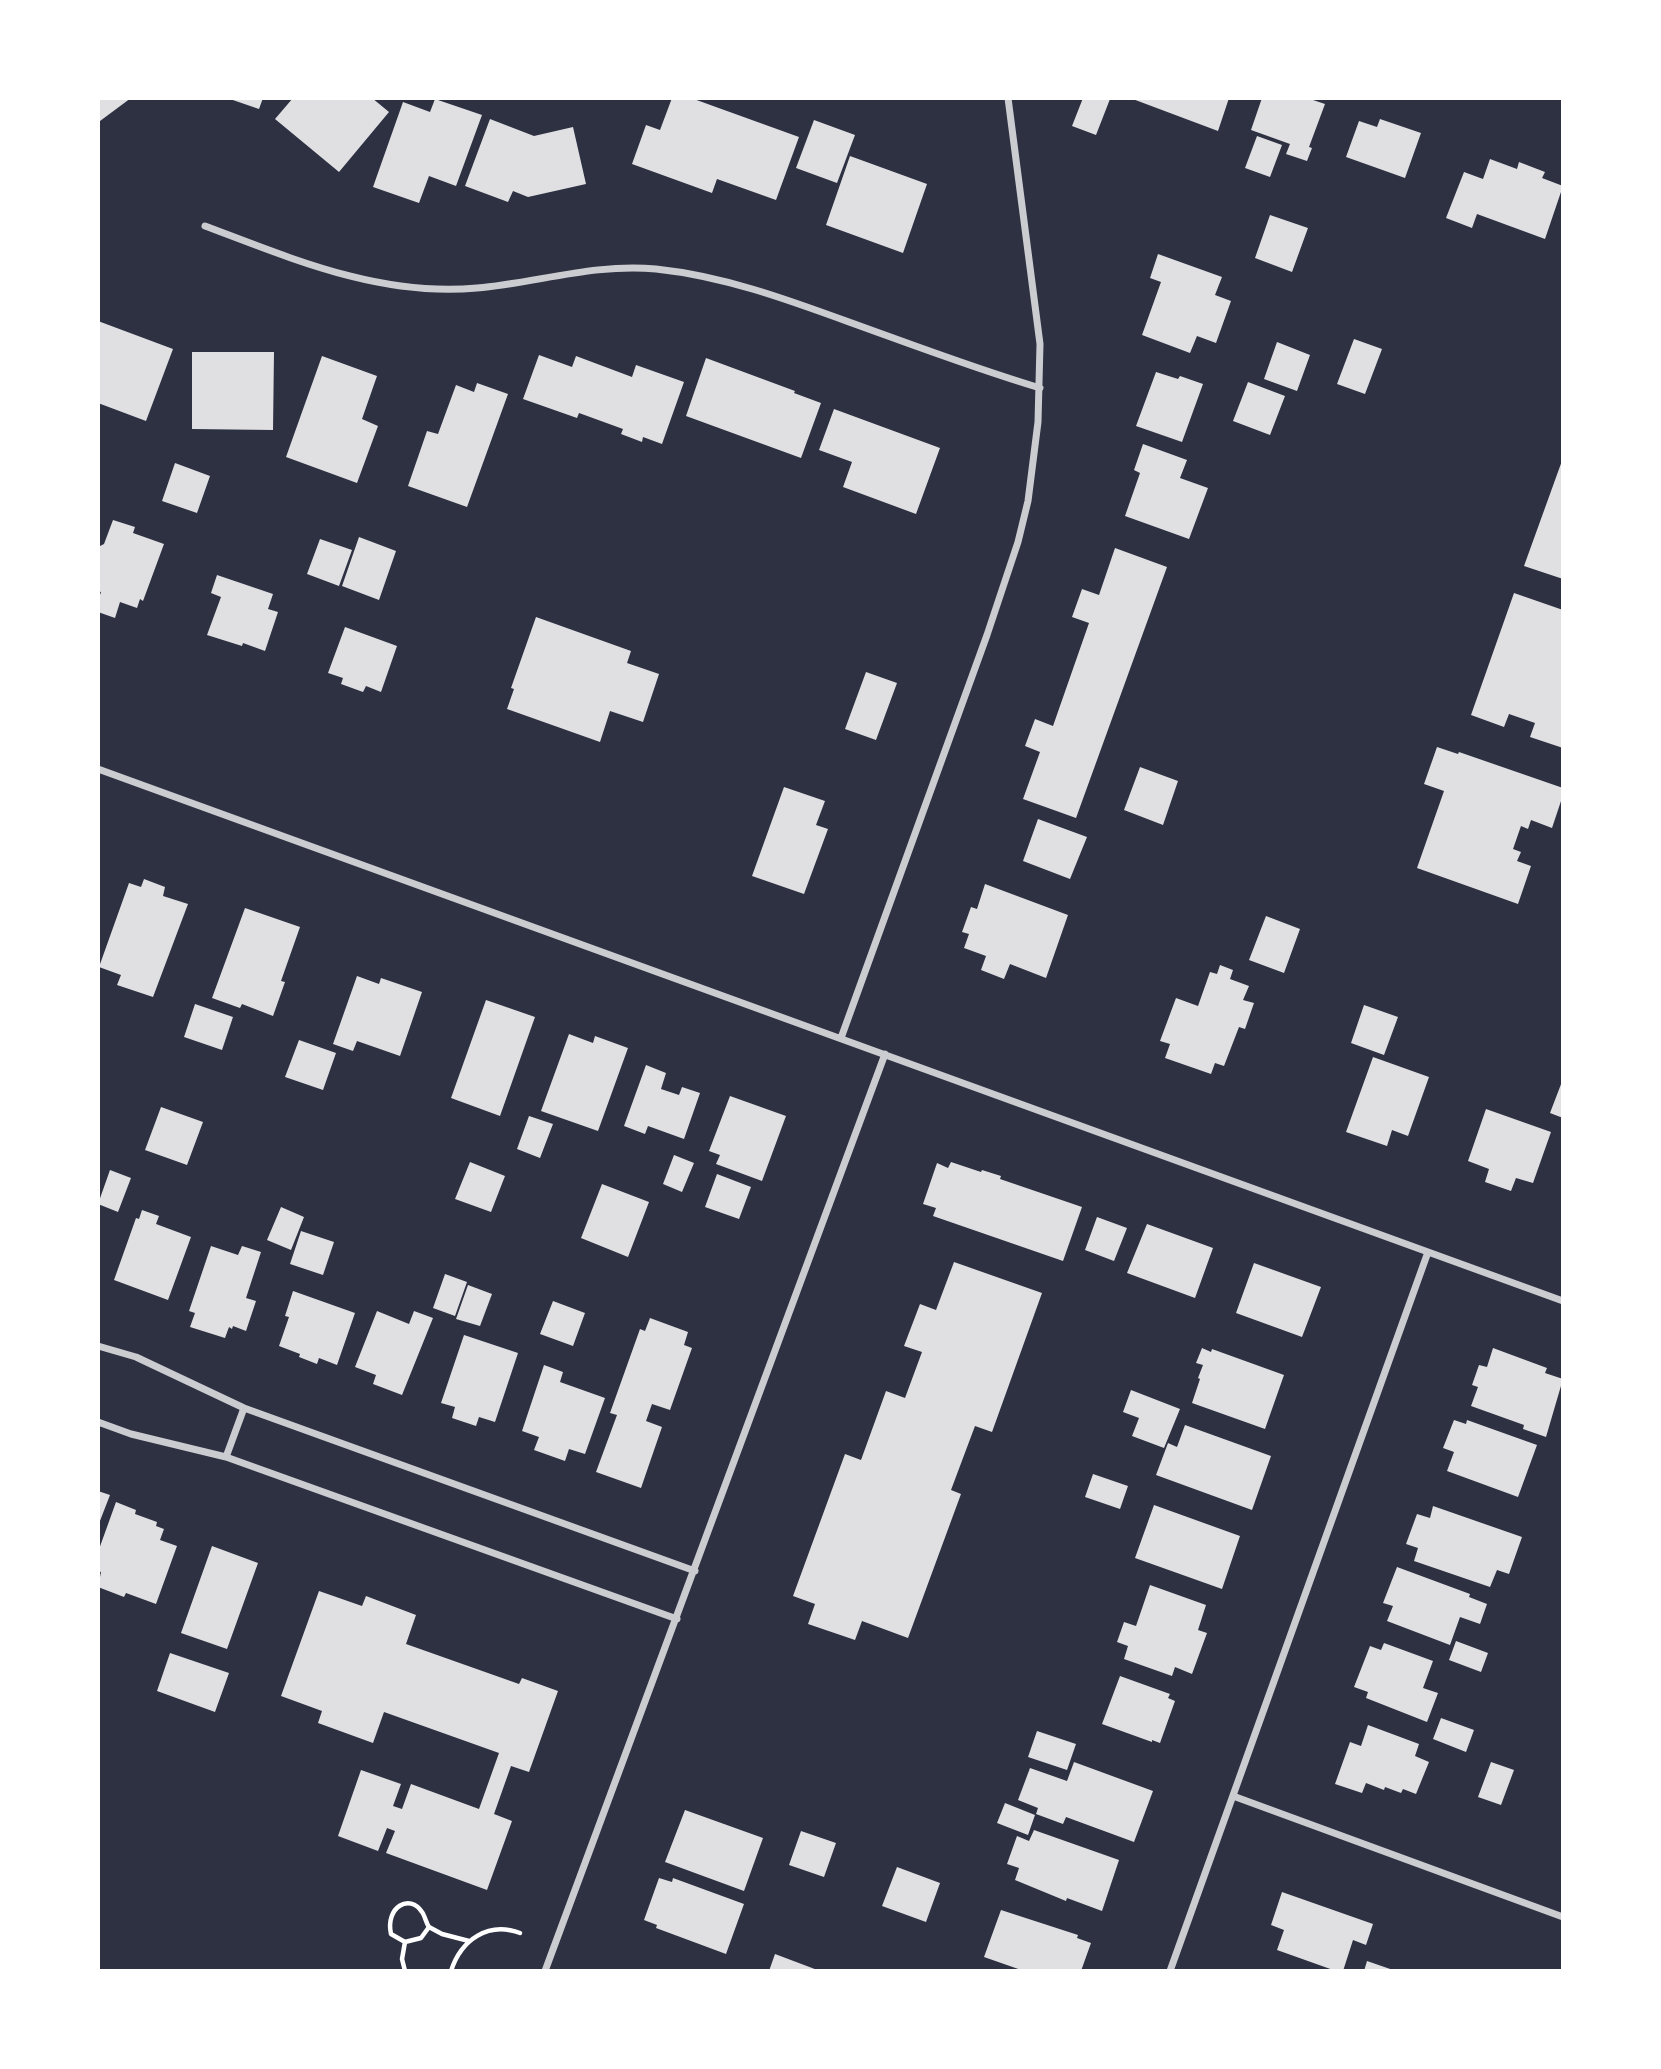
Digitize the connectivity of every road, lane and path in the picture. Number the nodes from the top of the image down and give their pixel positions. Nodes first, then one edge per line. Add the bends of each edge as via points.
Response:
1 (1007, 98) edge
2 (205, 226) dead end
3 (1040, 388) junction
4 (98, 769) edge
5 (841, 1038) junction
6 (885, 1054) junction
7 (1428, 1252) junction
8 (1563, 1301) edge
9 (98, 1346) edge
10 (244, 1408) junction
11 (98, 1422) edge
12 (226, 1457) junction
13 (695, 1571) junction
14 (677, 1619) junction
15 (1233, 1797) junction
16 (1563, 1917) edge
17 (429, 1927) junction
18 (520, 1933) dead end
19 (468, 1941) junction
20 (405, 1942) junction
21 (405, 1971) edge
22 (451, 1971) edge
23 (544, 1971) edge
24 (1170, 1971) edge

1 - 3 street via 1040,344
2 - 3 street via 326,271 415,288 474,289 606,269 653,268 714,278 773,294
3 - 5 street via 1033,463 1018,542
4 - 5 street
5 - 6 street
6 - 7 street
6 - 13 street
7 - 8 street
7 - 15 street
9 - 10 street via 136,1357
10 - 12 street
10 - 13 street
11 - 12 street
12 - 14 street
13 - 14 street
14 - 23 street
15 - 16 street
15 - 24 street
17 - 19 path
17 - 20 path via 421,1938
17 - 20 path via 416,1906 394,1909 391,1934
18 - 19 path via 502,1929
19 - 22 path
20 - 21 path

